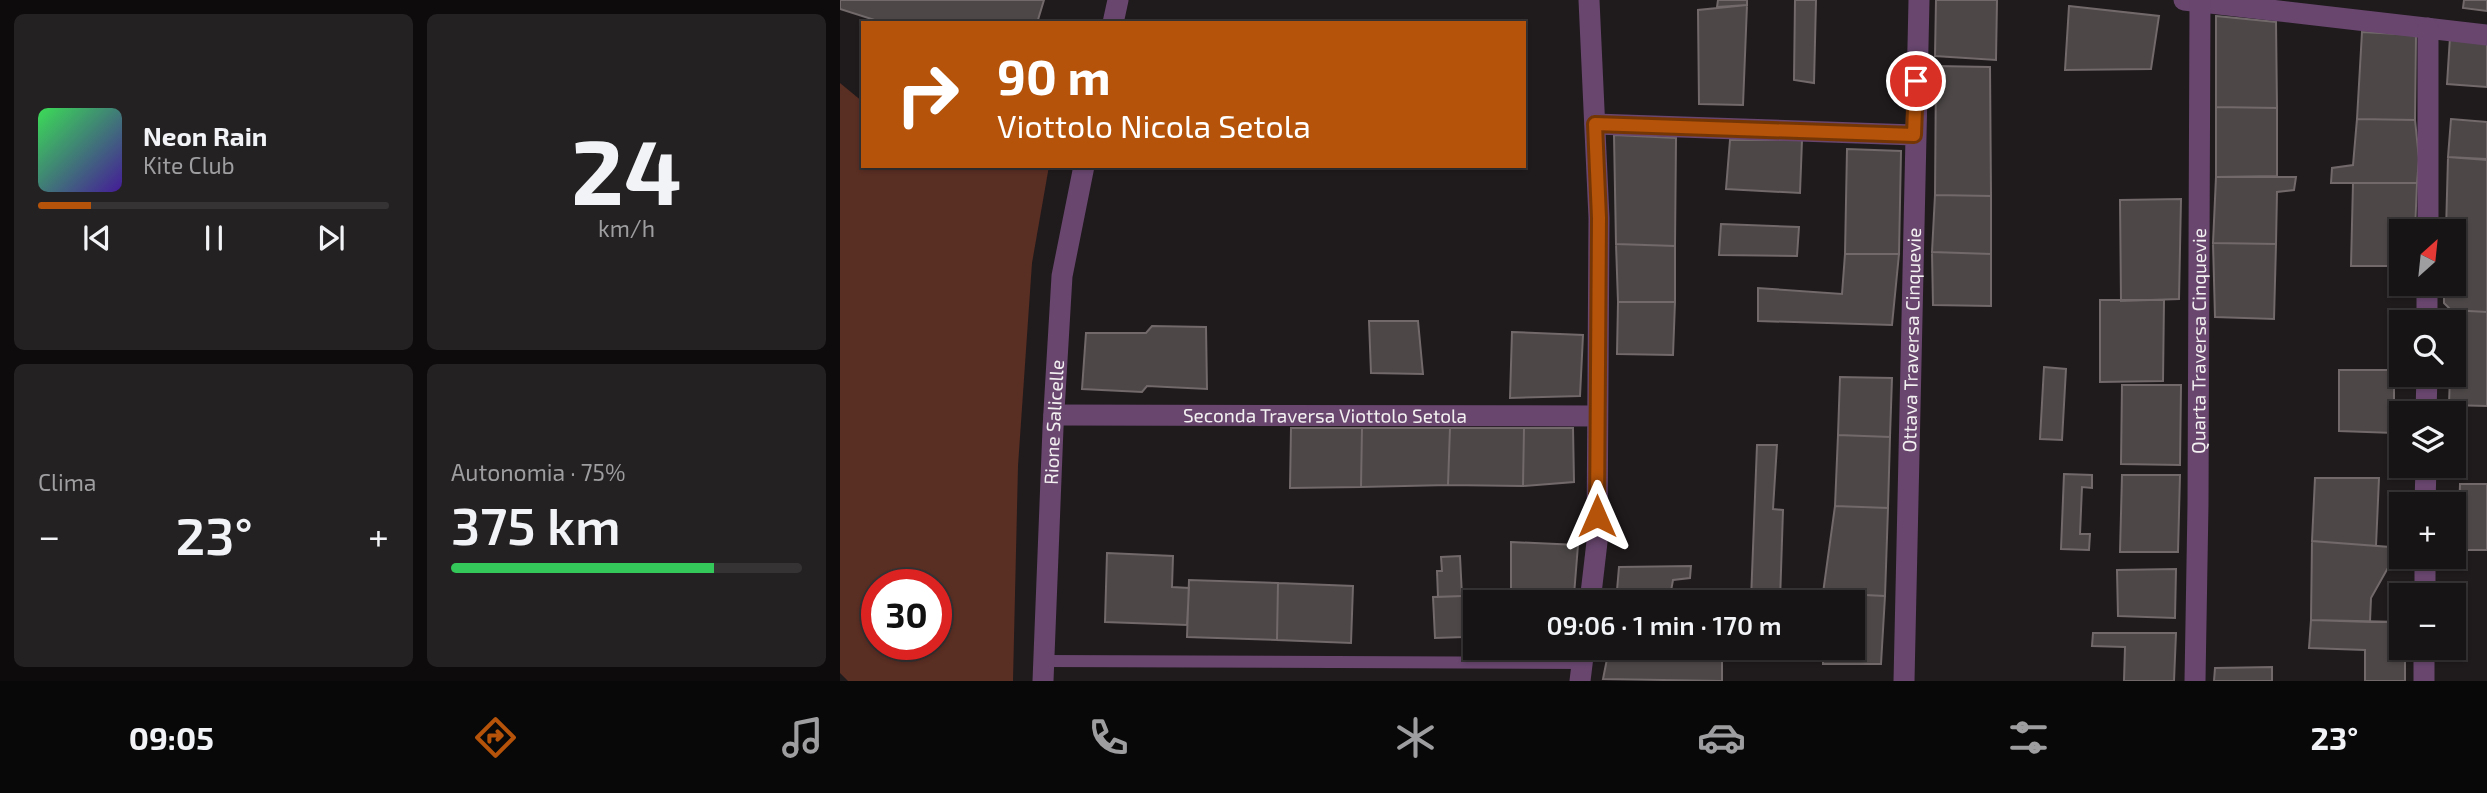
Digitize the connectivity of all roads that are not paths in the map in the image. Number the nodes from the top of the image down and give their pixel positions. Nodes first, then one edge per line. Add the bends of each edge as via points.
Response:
1 (1118, 0) edge
2 (1589, 0) edge
3 (1919, 0) edge
4 (2192, 1) edge
5 (1113, 21) edge
6 (2428, 28) junction
7 (2487, 35) edge
8 (1595, 124) junction
9 (1914, 135) junction
10 (1084, 168) edge
11 (2428, 219) edge
12 (1054, 415) junction
13 (1597, 416) junction
14 (1591, 590) edge
15 (2424, 660) edge
16 (1582, 664) edge
17 (1043, 671) edge
18 (1904, 681) edge
19 (2195, 681) edge
20 (2424, 681) edge

1 - 5 street
2 - 8 street
3 - 9 street, Ottava Traversa Cinquevie
4 - 6 street
4 - 19 street, Quarta Traversa Cinquevie via 2198,504
6 - 7 street
6 - 11 street
8 - 9 street
8 - 13 street
9 - 18 street, Ottava Traversa Cinquevie
10 - 12 street, Rione Salicelle via 1062,276
12 - 13 street, Seconda Traversa Viottolo Setola
12 - 17 street, Rione Salicelle
13 - 14 street via 1597,542
15 - 20 street
16 - 17 lane

